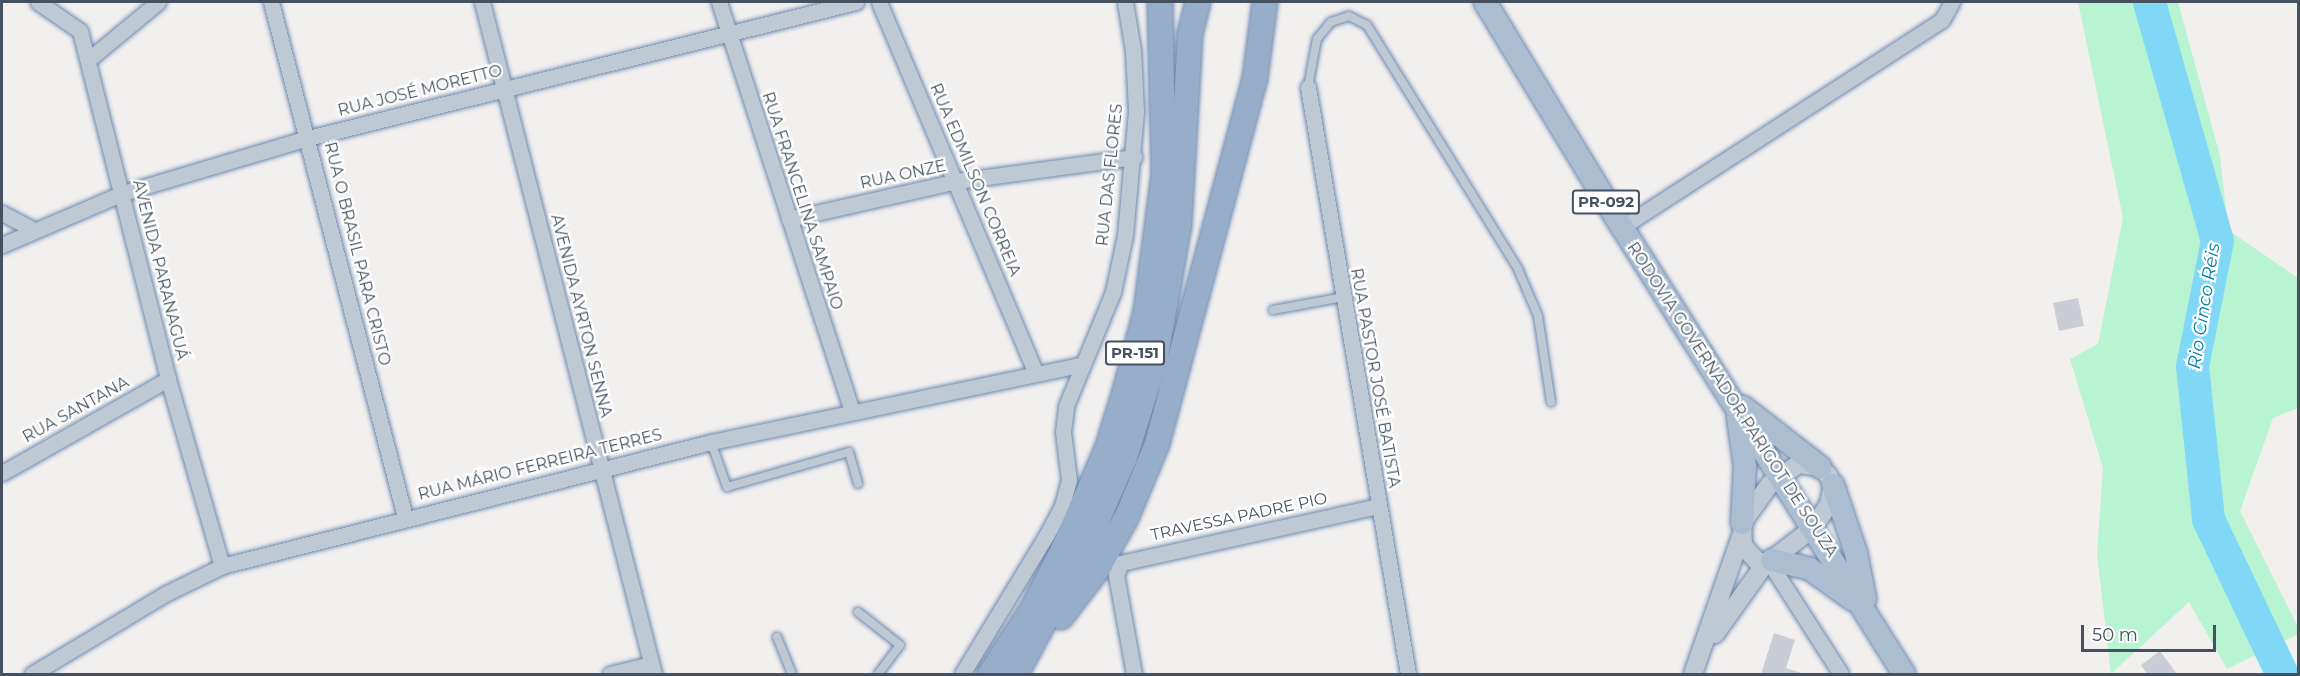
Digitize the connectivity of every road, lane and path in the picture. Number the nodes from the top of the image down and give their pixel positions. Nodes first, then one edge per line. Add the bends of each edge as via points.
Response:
1 (38, 2) edge
2 (158, 2) edge
3 (272, 2) edge
4 (482, 2) edge
5 (719, 2) edge
6 (856, 2) edge
7 (879, 2) edge
8 (1125, 2) edge
9 (1160, 2) edge
10 (1175, 2) edge
11 (1198, 2) edge
12 (1266, 2) edge
13 (1485, 2) edge
14 (1952, 2) edge
15 (728, 30) junction
16 (88, 60) junction
17 (1308, 87) joint
18 (504, 89) junction
19 (308, 138) junction
20 (1134, 157) junction
21 (1164, 175) junction
22 (957, 181) junction
23 (123, 192) junction
24 (2, 213) edge
25 (789, 219) junction
26 (1622, 227) junction
27 (32, 229) junction
28 (2, 245) edge
29 (1343, 297) junction
30 (1273, 310) dead end
31 (1083, 364) junction
32 (1036, 373) junction
33 (168, 379) junction
34 (1733, 399) junction
35 (1551, 402) dead end
36 (852, 412) junction
37 (711, 442) junction
38 (601, 469) junction
39 (2, 473) edge
40 (1780, 474) junction
41 (1827, 476) junction
42 (858, 484) dead end
43 (1379, 506) junction
44 (405, 517) junction
45 (1814, 528) junction
46 (1742, 530) junction
47 (1769, 562) junction
48 (222, 566) junction
49 (858, 612) dead end
50 (1867, 612) junction
51 (777, 637) dead end
52 (1030, 653) junction
53 (1701, 655) junction
54 (653, 669) edge
55 (32, 675) edge
56 (610, 675) edge
57 (792, 675) edge
58 (878, 675) edge
59 (962, 675) edge
60 (990, 675) edge
61 (1016, 675) edge
62 (1134, 675) edge
63 (1408, 675) edge
64 (1693, 675) edge
65 (1841, 675) edge
66 (1905, 675) edge

1 - 16 street, AVENIDA PARANAGUÁ via 80,31
2 - 16 street
3 - 19 street, RUA O BRASIL PARA CRISTO
4 - 18 street, AVENIDA AYRTON SENNA
5 - 15 street, RUA FRANCELINA SAMPAIO
6 - 15 street, RUA JOSÉ MORETTO
7 - 22 street, RUA EDMILSON CORREIA
8 - 20 street, RUA DAS FLORES via 1134,61
9 - 21 highway, PR-151
10 - 21 highway, PR-151 via 1172,117
11 - 52 highway, PR-151 via 1190,34 1179,225 1155,362 1125,457
12 - 52 highway, PR-151 via 1255,78 1157,444 1127,516 1097,570
13 - 26 main road, RODOVIA GOVERNADOR PARIGOT DE SOUZA / PR-092
14 - 26 street via 1942,20
15 - 18 street, RUA JOSÉ MORETTO
15 - 25 street, RUA FRANCELINA SAMPAIO
16 - 23 street, AVENIDA PARANAGUÁ
17 - 29 street, RUA PASTOR JOSÉ BATISTA
17 - 35 lane via 1317,39 1331,22 1349,16 1367,25 1518,268 1538,316
18 - 19 street, RUA JOSÉ MORETTO
18 - 38 street, AVENIDA AYRTON SENNA
19 - 23 street, RUA JOSÉ MORETTO
19 - 44 street, RUA O BRASIL PARA CRISTO
20 - 22 street, RUA ONZE
20 - 31 street, RUA DAS FLORES via 1125,235 1113,292
21 - 60 highway, PR-151 via 1146,311 1107,449 1032,610
22 - 25 street, RUA ONZE
22 - 32 street, RUA EDMILSON CORREIA
23 - 27 street, RUA JOSÉ MORETTO
23 - 33 street, AVENIDA PARANAGUÁ
24 - 27 street
25 - 36 street, RUA FRANCELINA SAMPAIO
26 - 34 main road, RODOVIA GOVERNADOR PARIGOT DE SOUZA / PR-092
27 - 28 street, RUA JOSÉ MORETTO
29 - 30 lane
29 - 43 street, RUA PASTOR JOSÉ BATISTA
31 - 32 street, RUA MÁRIO FERREIRA TERRES
31 - 59 street, RUA DAS FLORES via 1066,406 1063,432 1069,480 1062,506
32 - 36 street, RUA MÁRIO FERREIRA TERRES
33 - 39 street, RUA SANTANA
33 - 48 street, AVENIDA PARANAGUÁ
34 - 40 main road, RODOVIA GOVERNADOR PARIGOT DE SOUZA / PR-092
34 - 41 main road
34 - 46 main road via 1743,439
36 - 37 street, RUA MÁRIO FERREIRA TERRES
37 - 38 street, RUA MÁRIO FERREIRA TERRES
37 - 42 lane via 727,487 849,452
38 - 44 street, RUA MÁRIO FERREIRA TERRES
38 - 54 street, AVENIDA AYRTON SENNA
40 - 41 street via 1799,464
40 - 45 main road, RODOVIA GOVERNADOR PARIGOT DE SOUZA / PR-092
40 - 46 street via 1760,495
41 - 45 street via 1826,512
41 - 50 main road via 1856,553
43 - 62 street, TRAVESSA PADRE PIO via 1121,563 1116,575
43 - 63 street, RUA PASTOR JOSÉ BATISTA
44 - 48 street, RUA MÁRIO FERREIRA TERRES
45 - 47 street
45 - 50 main road, RODOVIA GOVERNADOR PARIGOT DE SOUZA / PR-092
46 - 47 street via 1749,555
46 - 53 street
47 - 50 main road via 1798,564 1822,576
47 - 53 street
47 - 65 street
48 - 55 street, RUA MÁRIO FERREIRA TERRES via 167,593
49 - 58 lane via 900,645
50 - 66 main road, RODOVIA GOVERNADOR PARIGOT DE SOUZA / PR-092
51 - 57 lane
52 - 61 highway, PR-151
53 - 64 street
54 - 56 street

